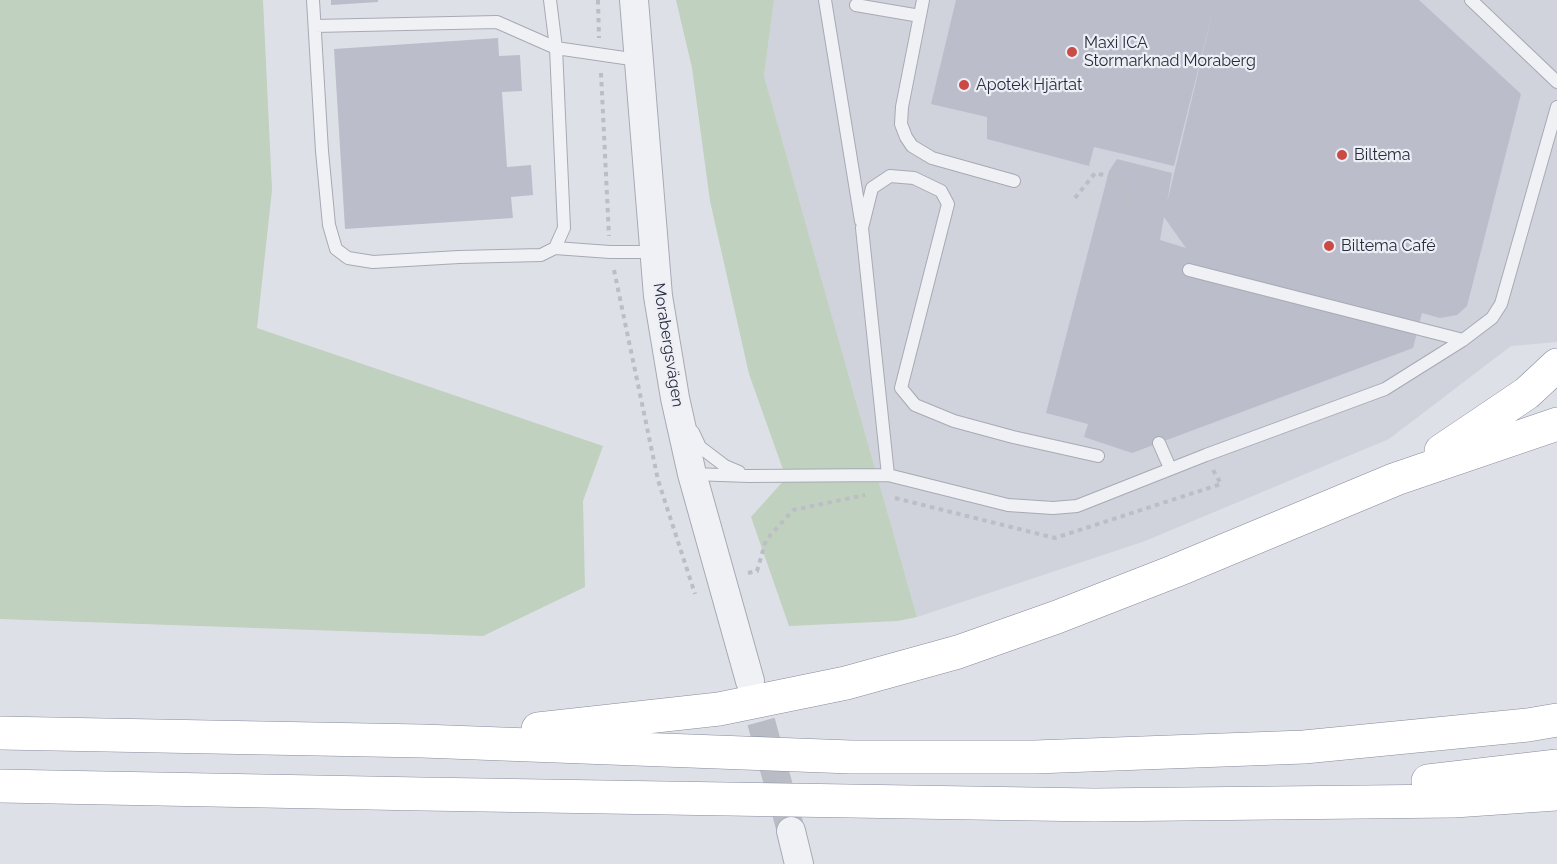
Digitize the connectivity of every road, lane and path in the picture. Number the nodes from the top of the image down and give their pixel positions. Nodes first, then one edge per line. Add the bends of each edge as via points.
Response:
1 (313, 0) edge
2 (550, 0) edge
3 (634, 0) edge
4 (825, 0) edge
5 (923, 0) edge
6 (1471, 0) edge
7 (856, 5) dead end
8 (920, 16) junction
9 (315, 26) junction
10 (556, 48) junction
11 (638, 60) junction
12 (1557, 82) edge
13 (1557, 107) edge
14 (1014, 181) dead end
15 (1075, 198) dead end
16 (1134, 214) dead end
17 (862, 228) junction
18 (555, 248) junction
19 (655, 252) junction
20 (1189, 270) dead end
21 (1463, 340) junction
22 (1557, 365) edge
23 (675, 398) junction
24 (1557, 424) edge
25 (1159, 443) dead end
26 (1098, 456) dead end
27 (1170, 468) junction
28 (692, 474) junction
29 (888, 475) junction
30 (749, 476) junction
31 (1396, 479) junction
32 (750, 681) tunnel mouth
33 (1557, 720) edge
34 (0, 734) edge
35 (422, 741) junction
36 (1557, 766) edge
37 (0, 786) edge
38 (1557, 794) edge
39 (1094, 805) junction
40 (791, 831) tunnel mouth
41 (800, 864) edge

1 - 9 lane
2 - 10 lane
3 - 11 street, Morabergsvägen
4 - 17 lane
5 - 8 lane
6 - 12 lane
7 - 8 lane
8 - 14 lane via 902,107 901,124 906,137 912,146 932,158
9 - 10 lane via 497,22
9 - 18 lane via 329,225 336,249 348,258 373,262 541,255
10 - 11 lane
10 - 18 lane via 564,228
11 - 19 street, Morabergsvägen
13 - 21 lane via 1501,304 1492,318
15 - 16 path via 1095,173 1119,179
17 - 26 lane via 872,188 890,176 914,178 941,191 948,204 901,388 915,405 964,424
17 - 29 lane
18 - 19 lane
19 - 23 street, Morabergsvägen
20 - 21 lane
21 - 27 lane via 1385,389
22 - 31 highway via 1527,393
23 - 28 street, Morabergsvägen
23 - 30 lane via 700,447 725,466
24 - 31 highway
25 - 27 lane
27 - 29 lane via 1077,506 1053,508 1008,505
28 - 30 lane
28 - 32 street, Morabergsvägen
29 - 30 lane
31 - 35 highway via 1057,617 958,652 846,683 719,709
33 - 35 highway via 1304,747 1035,757 851,757
34 - 35 highway
36 - 39 highway via 1418,783
37 - 39 highway
38 - 39 highway via 1454,801
40 - 41 street

